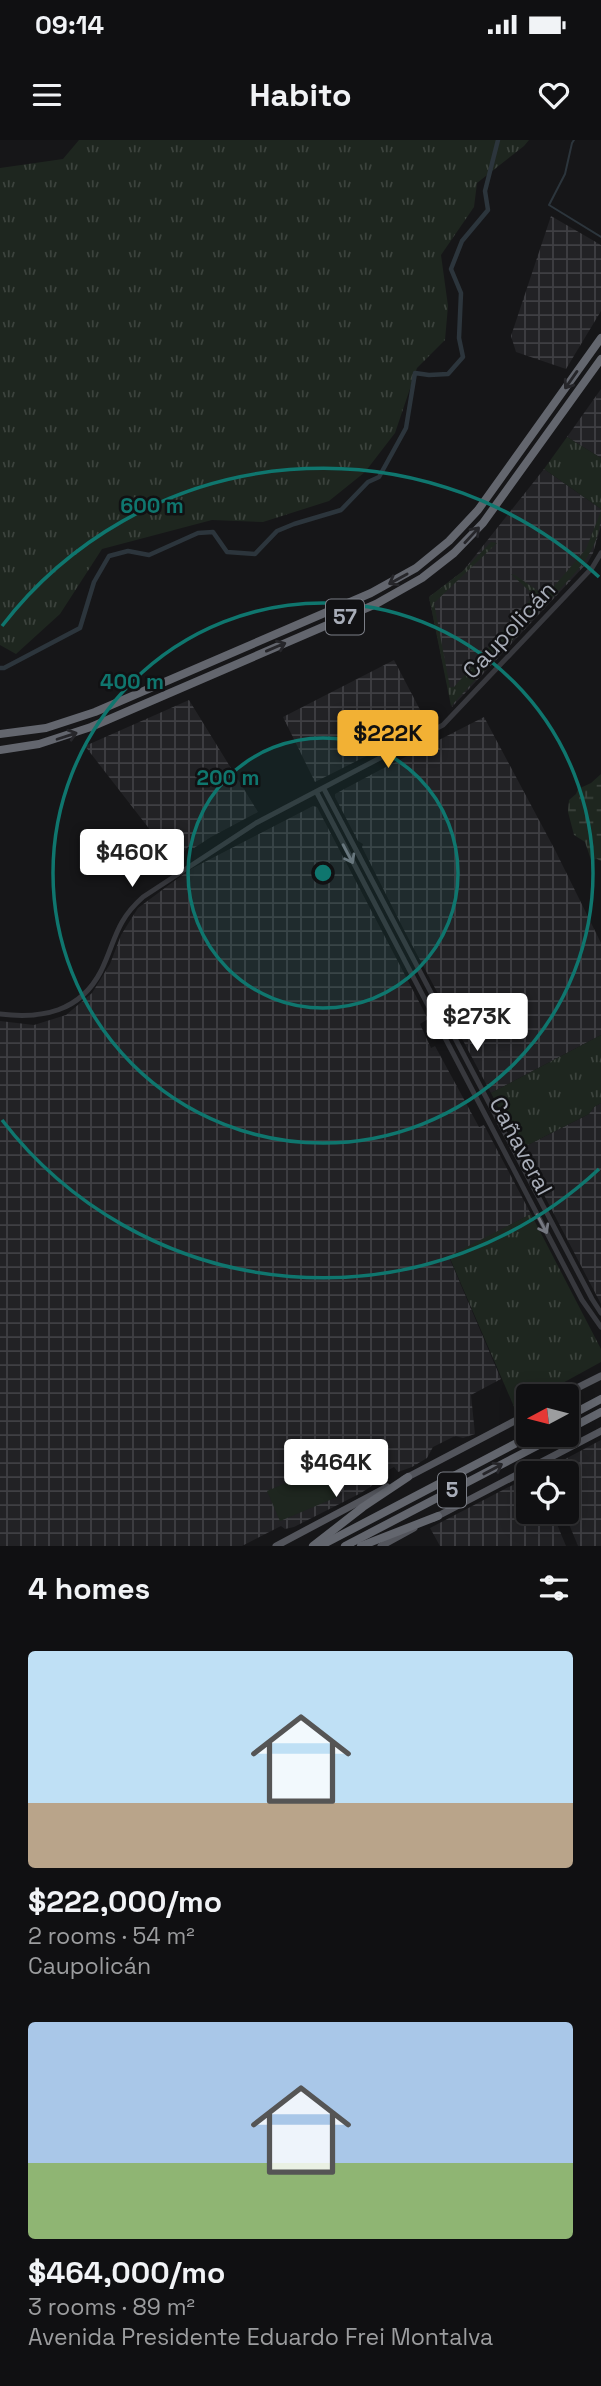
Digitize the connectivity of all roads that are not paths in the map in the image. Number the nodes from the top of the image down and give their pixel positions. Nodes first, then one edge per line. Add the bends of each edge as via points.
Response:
1 (601, 338) edge
2 (601, 359) edge
3 (601, 553) edge
4 (0, 734) edge
5 (0, 750) edge
6 (324, 789) junction
7 (317, 793) junction
8 (0, 1014) edge
9 (601, 1313) edge
10 (601, 1326) edge
11 (600, 1376) edge
12 (579, 1387) edge
13 (601, 1399) edge
14 (579, 1411) edge
15 (601, 1412) edge
16 (516, 1420) edge
17 (579, 1424) edge
18 (601, 1431) edge
19 (516, 1443) edge
20 (535, 1447) edge
21 (408, 1477) junction
22 (438, 1516) junction
23 (276, 1546) edge
24 (313, 1546) edge
25 (320, 1546) edge
26 (345, 1546) edge
27 (361, 1546) edge
28 (381, 1546) edge

1 -> 4 highway, 57 via 478,510 416,568 360,598 96,712
5 -> 2 highway, 57 via 50,741 91,727 376,604 422,578 454,554 483,523
3 - 6 street, Caupolicán via 450,720
6 - 7 street, Caupolicán
6 - 9 street, Cañaveral
7 - 8 street, Caupolicán via 234,836 143,897 120,923 94,981 74,1002 38,1016
7 -> 10 street, Cañaveral via 582,1300
11 - 12 main road
13 - 14 highway
15 - 17 highway
16 - 21 main road
18 - 22 main road
19 - 25 highway, 5
26 -> 20 highway, 5
21 - 23 main road
21 - 24 highway
22 - 27 highway
22 - 28 main road

